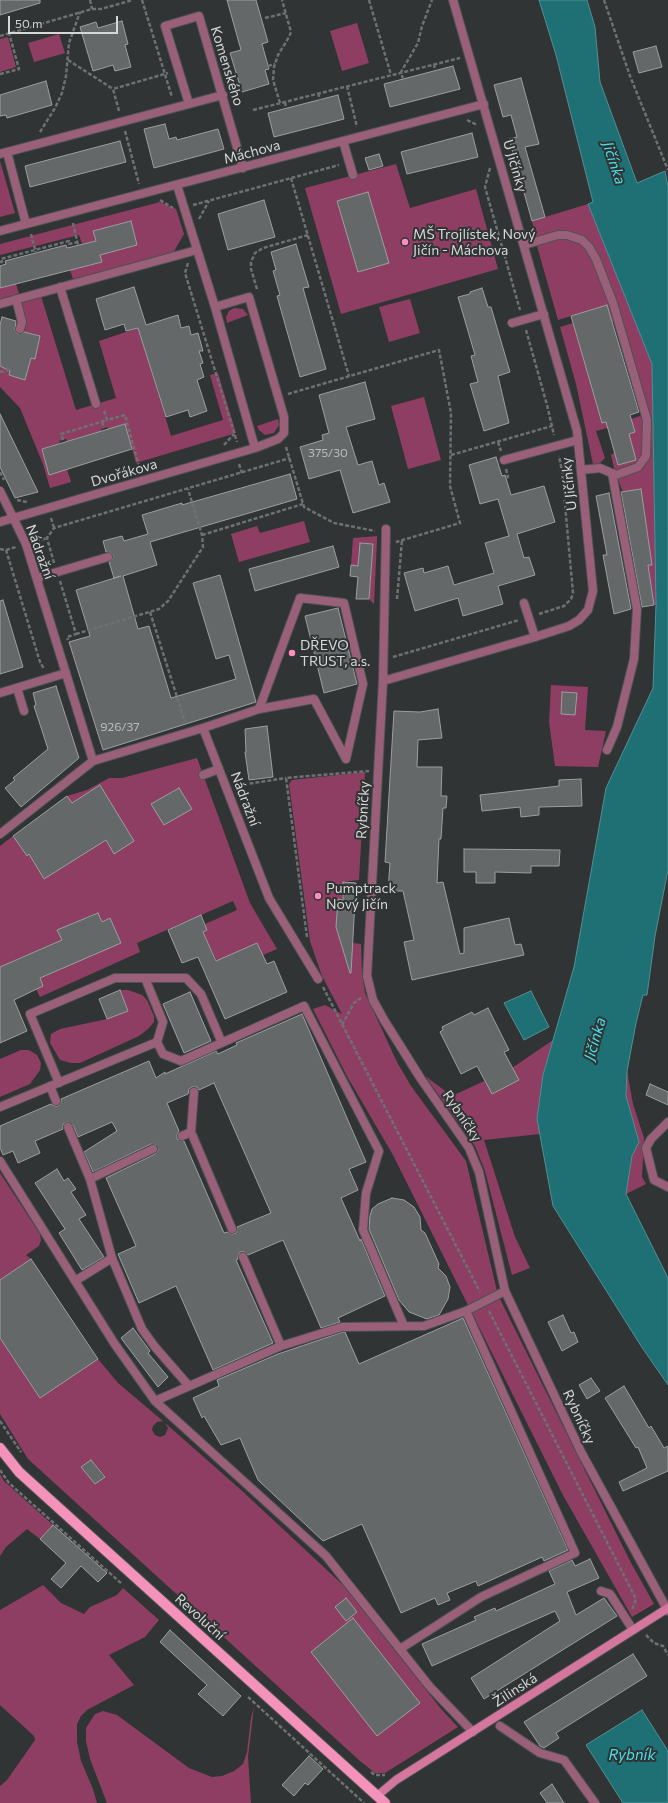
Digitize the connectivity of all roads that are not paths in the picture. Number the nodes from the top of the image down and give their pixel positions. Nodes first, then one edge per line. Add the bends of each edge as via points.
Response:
1 (453, 0) edge
2 (223, 95) junction
3 (189, 104) junction
4 (484, 104) junction
5 (343, 141) junction
6 (4, 153) edge
7 (243, 168) junction
8 (353, 175) dead end
9 (177, 185) junction
10 (26, 224) junction
11 (0, 231) edge
12 (524, 245) junction
13 (197, 250) junction
14 (60, 287) junction
15 (16, 299) junction
16 (0, 304) edge
17 (215, 307) junction
18 (544, 314) junction
19 (512, 323) dead end
20 (20, 329) dead end
21 (96, 404) road end
22 (578, 440) junction
23 (255, 448) junction
24 (504, 460) dead end
25 (581, 470) junction
26 (612, 473) junction
27 (0, 491) edge
28 (14, 518) junction
29 (0, 522) edge
30 (386, 531) road end
31 (108, 557) dead end
32 (37, 578) junction
33 (524, 603) dead end
34 (535, 637) junction
35 (66, 673) junction
36 (383, 681) junction
37 (17, 688) junction
38 (0, 693) edge
39 (259, 709) junction
40 (24, 711) dead end
41 (203, 728) junction
42 (607, 750) dead end
43 (94, 761) junction
44 (219, 769) junction
45 (203, 774) dead end
46 (0, 834) edge
47 (145, 978) junction
48 (318, 979) dead end
49 (158, 1042) junction
50 (222, 1043) junction
51 (59, 1083) junction
52 (50, 1086) junction
53 (194, 1092) dead end
54 (56, 1102) dead end
55 (0, 1107) edge
56 (668, 1122) edge
57 (68, 1127) dead end
58 (191, 1132) junction
59 (182, 1136) dead end
60 (153, 1149) dead end
61 (0, 1161) edge
62 (90, 1179) junction
63 (668, 1187) edge
64 (232, 1230) dead end
65 (243, 1257) dead end
66 (112, 1258) junction
67 (75, 1281) junction
68 (505, 1291) junction
69 (466, 1311) junction
70 (404, 1326) junction
71 (281, 1346) junction
72 (189, 1386) junction
73 (155, 1400) junction
74 (0, 1448) edge
75 (601, 1591) dead end
76 (668, 1607) edge
77 (633, 1630) junction
78 (400, 1649) junction
79 (500, 1726) dead end
80 (473, 1732) junction
81 (381, 1800) edge
82 (595, 1803) edge

1 - 4 street, U Jičínky
2 - 3 street
2 - 3 street, Komenského via 199,16 165,26
2 - 7 street, Komenského
3 - 6 street
4 - 5 street, Máchova
4 - 12 street, U Jičínky
5 - 7 street, Máchova
5 - 8 street
6 - 10 street
7 - 9 street, Máchova
9 - 10 street, Máchova
9 - 13 street
10 - 11 street, Máchova
12 - 18 street, U Jičínky
12 - 26 street via 558,235 582,240 596,259 613,303 647,420 644,458 638,467 616,475
13 - 14 street
13 - 17 street
14 - 15 street
14 - 21 street
15 - 16 street
15 - 20 street via 22,322
17 - 23 street
17 - 23 street, Dvořákova via 249,297 284,417 283,434 278,439
18 - 19 street
18 - 22 street, U Jičínky
22 - 24 street
22 - 25 street, U Jičínky
23 - 28 street, Dvořákova
25 - 26 street via 600,468
25 - 34 street, U Jičínky via 593,590 588,610 569,626
26 - 42 street via 637,609 634,660 618,727
27 - 28 street, Nádražní
28 - 29 street, Dvořákova
28 - 32 street, Nádražní
30 - 36 street
31 - 32 street
32 - 35 street, Nádražní
33 - 34 street
34 - 36 street, U Jičínky
35 - 37 street
35 - 43 street, Nádražní
36 - 68 street, Rybníčky via 367,976 380,1013 396,1040 470,1148 479,1172
37 - 38 street
37 - 40 street
39 - 39 street via 300,598 344,603 363,684 346,759 314,699
39 - 41 street
41 - 43 street
41 - 44 street, Nádražní
43 - 46 street
44 - 45 street
44 - 48 street, Nádražní via 269,898
47 - 49 street via 163,1022
47 - 50 street via 186,978 201,994
47 - 51 street via 115,978 30,1014
49 - 50 street via 163,1054 182,1063
49 - 51 street
50 - 70 street via 304,1006 379,1151 366,1193 363,1230
51 - 52 street
52 - 54 street
52 - 55 street
53 - 58 street
56 - 63 street via 646,1148 654,1180
57 - 62 street
58 - 59 street
58 - 64 street
60 - 62 street
61 - 67 street
62 - 66 street
65 - 71 street
66 - 67 street
66 - 72 street via 142,1329
67 - 73 street via 114,1343
68 - 69 street
68 - 76 street, Rybníčky via 581,1452
69 - 70 street via 424,1326
69 - 78 street via 575,1553 481,1597
70 - 71 street via 342,1327
71 - 72 street
72 - 73 street
73 - 78 street via 326,1556
74 - 81 main road, Revoluční via 19,1472
75 - 77 street via 610,1594
76 - 77 street, Žilinská
77 - 80 street, Žilinská
78 - 80 street via 430,1687
79 - 82 street via 540,1753 564,1760
80 - 81 street, Žilinská via 396,1780

